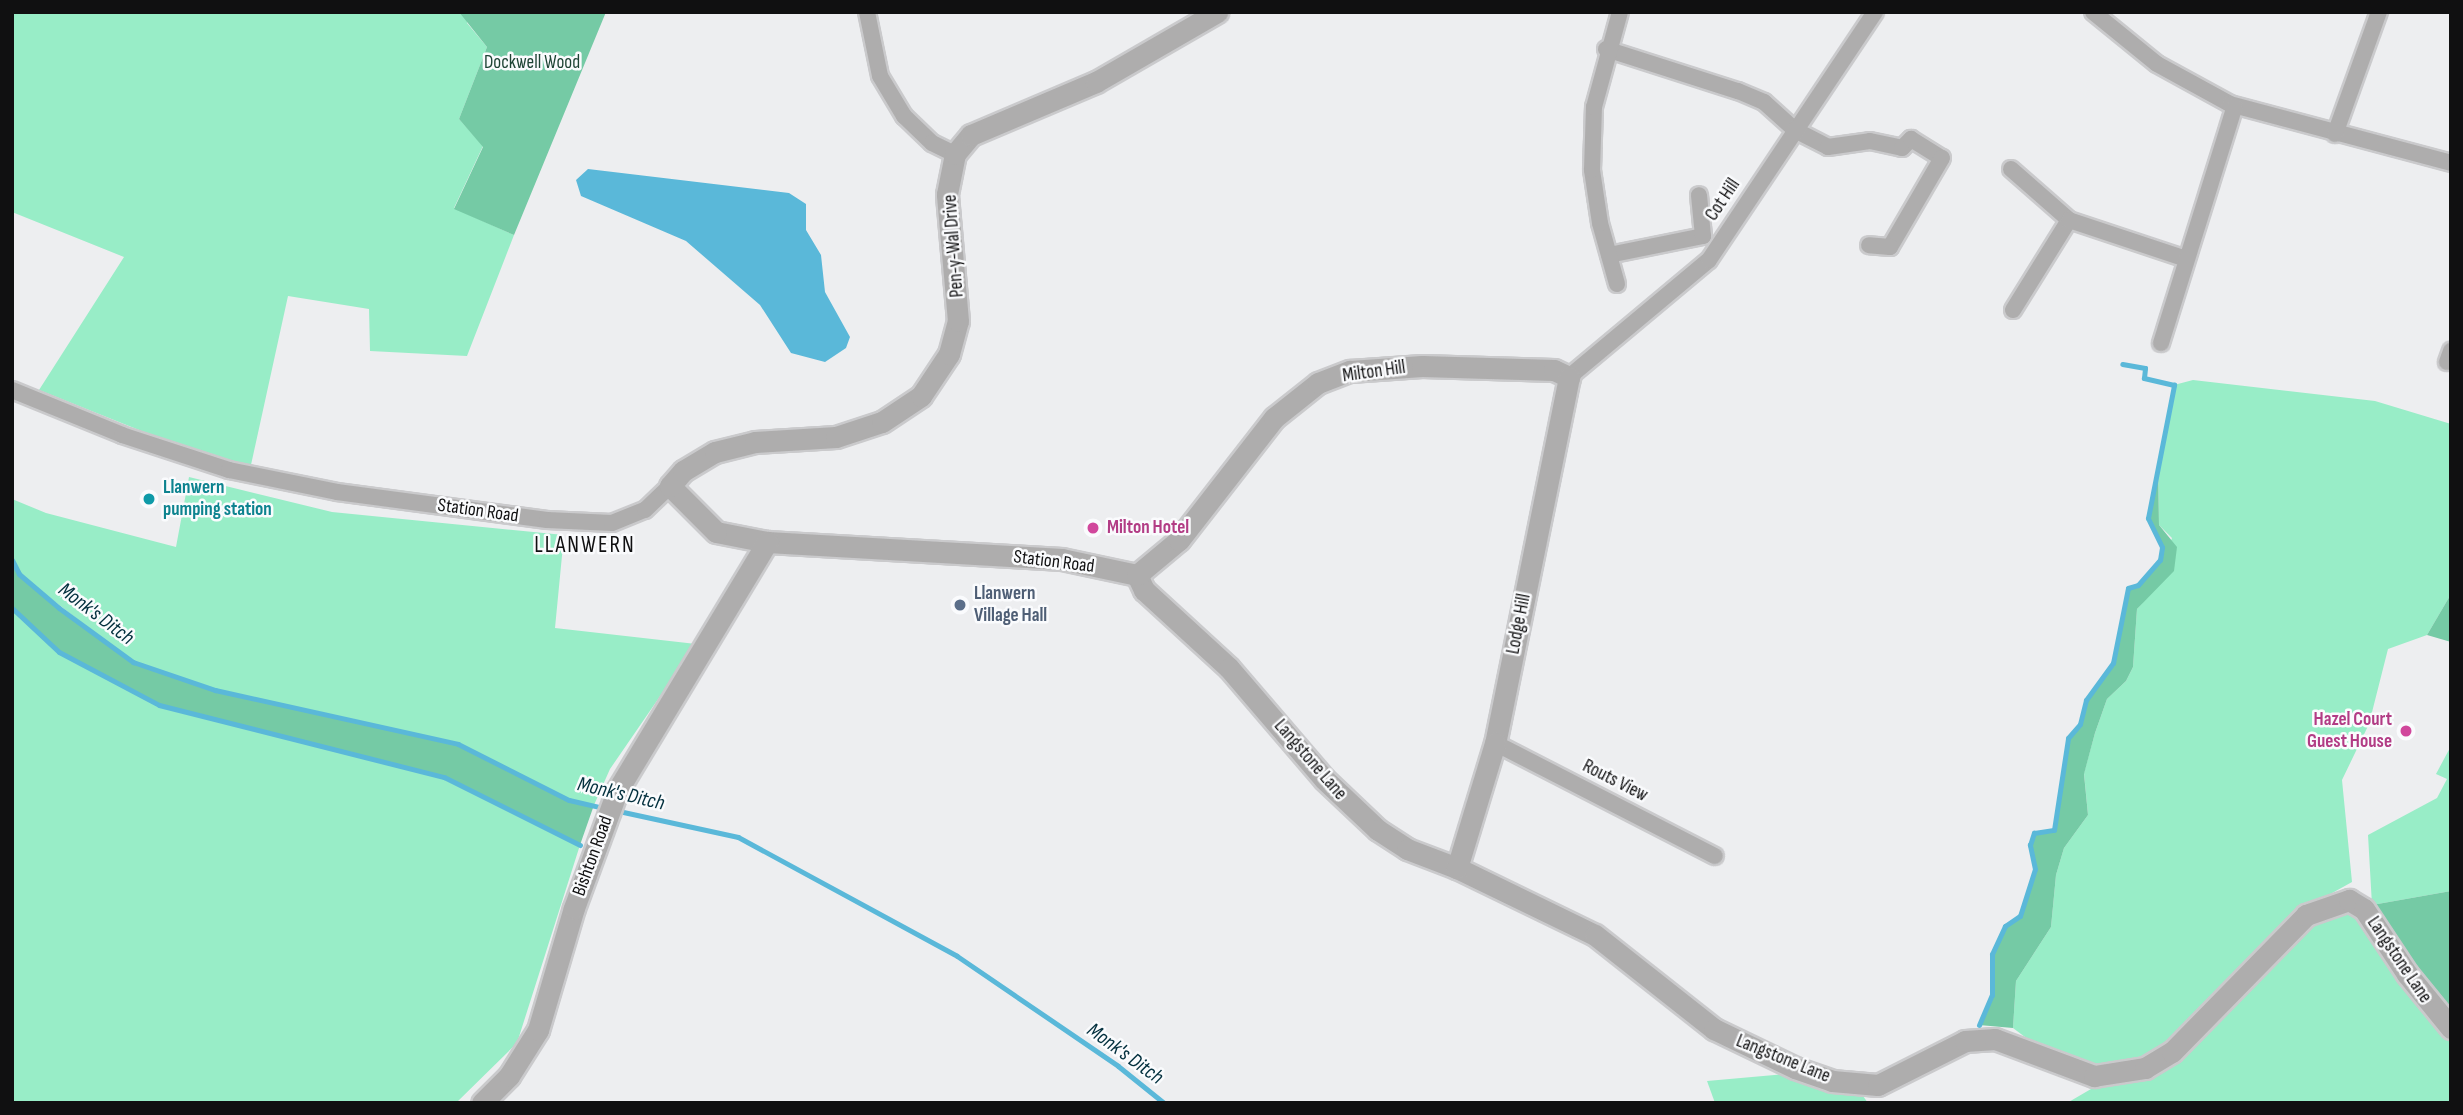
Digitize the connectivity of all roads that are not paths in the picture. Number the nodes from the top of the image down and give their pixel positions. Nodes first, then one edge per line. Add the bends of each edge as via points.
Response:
1 (867, 12) edge
2 (1217, 12) edge
3 (1620, 12) edge
4 (1875, 12) edge
5 (2093, 12) edge
6 (2379, 12) edge
7 (1606, 49) junction
8 (2235, 106) junction
9 (1795, 130) junction
10 (2335, 134) junction
11 (955, 155) junction
12 (2451, 163) edge
13 (2011, 169) dead end
14 (1699, 195) dead end
15 (2069, 220) junction
16 (1869, 245) dead end
17 (1609, 255) junction
18 (2186, 259) junction
19 (1617, 284) dead end
20 (2013, 310) dead end
21 (2161, 343) dead end
22 (1569, 377) junction
23 (12, 390) edge
24 (670, 486) junction
25 (767, 542) junction
26 (1137, 575) junction
27 (1494, 743) junction
28 (1715, 856) dead end
29 (1457, 868) junction
30 (2451, 1028) edge
31 (482, 1103) edge

1 - 11 street via 880,76 904,116 932,143
2 - 11 street via 1096,82 971,135
3 - 7 street
4 - 9 street, Cot Hill
5 - 8 street via 2157,64
6 - 10 street
7 - 9 street via 1738,91 1764,103
7 - 17 street via 1594,107 1592,170
8 - 10 street
8 - 18 street
9 - 16 street via 1828,147 1870,141 1902,148 1911,139 1941,158 1890,247
9 - 22 street, Cot Hill via 1709,260
10 - 12 street
11 - 24 street, Pen-y-Wal Drive via 947,194 958,321 933,382 882,422 836,436 755,442 715,452 683,471
13 - 15 street
14 - 17 street via 1703,236
15 - 18 street
15 - 20 street
17 - 19 street
18 - 21 street
22 - 26 street, Milton Hill via 1554,370 1422,366 1350,371 1318,383 1274,418 1179,540
22 - 27 street, Lodge Hill
23 - 24 street, Station Road via 122,435 229,470 337,492 547,520 612,523 645,510
24 - 25 street, Station Road via 716,532
25 - 26 street, Station Road via 1062,559
25 - 31 street, Bishton Road via 617,791 538,1030 509,1076
26 - 29 street, Langstone Lane via 1144,590 1229,668 1349,804 1407,849
27 - 28 street, Routs View
27 - 29 street, Lodge Hill
29 - 30 street, Langstone Lane via 1595,935 1714,1030 1832,1081 1859,1085 1891,1081 1965,1041 1996,1039 2094,1076 2145,1068 2172,1052 2306,915 2349,900 2364,909 2407,974

